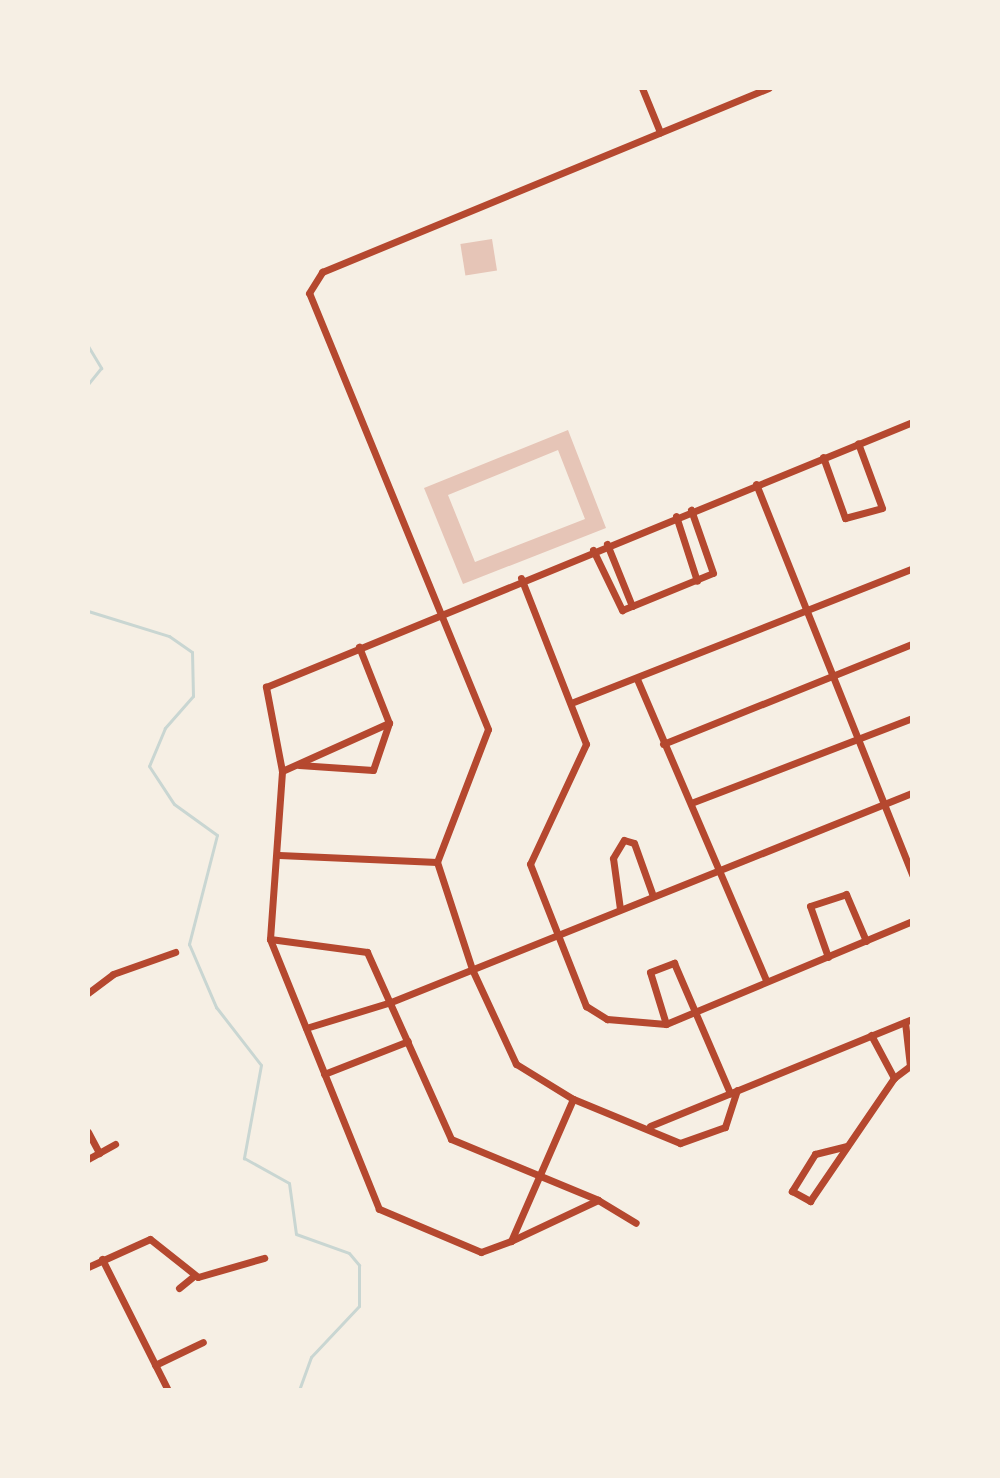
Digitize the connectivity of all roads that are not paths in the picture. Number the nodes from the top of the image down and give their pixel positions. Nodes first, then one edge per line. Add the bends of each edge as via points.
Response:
1 (642, 88) edge
2 (769, 88) edge
3 (660, 132) junction
4 (912, 422) edge
5 (858, 443) junction
6 (823, 457) junction
7 (756, 484) junction
8 (691, 510) junction
9 (676, 516) junction
10 (607, 544) junction
11 (593, 550) junction
12 (912, 569) edge
13 (521, 578) junction
14 (697, 581) junction
15 (632, 606) junction
16 (443, 611) junction
17 (807, 611) junction
18 (912, 644) edge
19 (359, 647) junction
20 (833, 676) junction
21 (637, 679) junction
22 (571, 703) junction
23 (912, 718) edge
24 (389, 723) junction
25 (858, 740) junction
26 (663, 744) junction
27 (299, 765) junction
28 (282, 771) junction
29 (912, 793) edge
30 (691, 803) junction
31 (884, 804) junction
32 (279, 855) junction
33 (437, 862) junction
34 (720, 865) junction
35 (912, 875) edge
36 (653, 896) junction
37 (620, 909) junction
38 (912, 921) edge
39 (553, 935) junction
40 (270, 939) junction
41 (866, 941) junction
42 (175, 952) dead end
43 (828, 957) junction
44 (472, 969) junction
45 (766, 980) junction
46 (88, 993) edge
47 (391, 1002) junction
48 (700, 1010) junction
49 (908, 1020) edge
50 (666, 1024) junction
51 (306, 1028) junction
52 (871, 1035) junction
53 (408, 1041) junction
54 (324, 1074) junction
55 (894, 1078) junction
56 (733, 1092) junction
57 (573, 1099) junction
58 (650, 1126) junction
59 (88, 1132) edge
60 (115, 1144) dead end
61 (847, 1146) junction
62 (99, 1153) junction
63 (88, 1159) edge
64 (539, 1177) junction
65 (598, 1200) junction
66 (636, 1223) dead end
67 (511, 1241) junction
68 (264, 1258) dead end
69 (102, 1259) junction
70 (88, 1267) edge
71 (194, 1276) junction
72 (179, 1288) dead end
73 (203, 1342) dead end
74 (155, 1365) junction
75 (168, 1390) edge

1 - 3 street
2 - 3 street
3 - 16 street via 322,272 312,284 309,293 359,420
4 - 5 street
5 - 6 street
5 - 6 street via 882,508 845,518
6 - 7 street
7 - 8 street
7 - 17 street
8 - 9 street
8 - 14 street via 714,570
9 - 10 street
9 - 14 street
10 - 11 street
10 - 15 street
11 - 13 street
11 - 15 street via 618,609
12 - 17 street
13 - 16 street
13 - 22 street
14 - 15 street
16 - 19 street
16 - 33 street via 488,736
17 - 20 street
17 - 21 street
18 - 20 street
19 - 24 street
19 - 28 street via 266,687
20 - 25 street
20 - 26 street
21 - 22 street
21 - 26 street
22 - 39 street via 586,746 530,864
23 - 25 street
24 - 27 street
24 - 27 street via 373,770
25 - 30 street
25 - 31 street
26 - 30 street
27 - 28 street
28 - 32 street
29 - 31 street
30 - 34 street
31 - 34 street
31 - 35 street
32 - 33 street
32 - 40 street
33 - 44 street
34 - 36 street
34 - 45 street
36 - 37 street
36 - 37 street via 634,843 624,840 613,858
37 - 39 street
38 - 41 street
39 - 44 street
39 - 50 street via 596,1015
40 - 47 street via 365,951
40 - 51 street
41 - 43 street
41 - 43 street via 846,894 820,901 808,910
42 - 46 street via 113,974
43 - 45 street
44 - 47 street
44 - 57 street via 516,1064
45 - 48 street
47 - 51 street
47 - 53 street
48 - 50 street
48 - 50 street via 678,965 662,964 649,978
48 - 56 street
49 - 52 street
49 - 55 street via 912,1061
51 - 54 street
52 - 55 street
52 - 56 street
53 - 54 street
53 - 64 street via 451,1139
54 - 67 street via 381,1212 481,1252
55 - 61 street
56 - 58 street
56 - 58 street via 723,1128 680,1143
57 - 58 street
57 - 64 street
59 - 62 street
60 - 62 street
61 - 61 street via 817,1153 792,1191 810,1201
62 - 63 street
64 - 65 street
64 - 67 street
65 - 66 street
65 - 67 street
68 - 71 street
69 - 70 street
69 - 71 street via 153,1240
69 - 74 street
71 - 72 street
73 - 74 street
74 - 75 street

